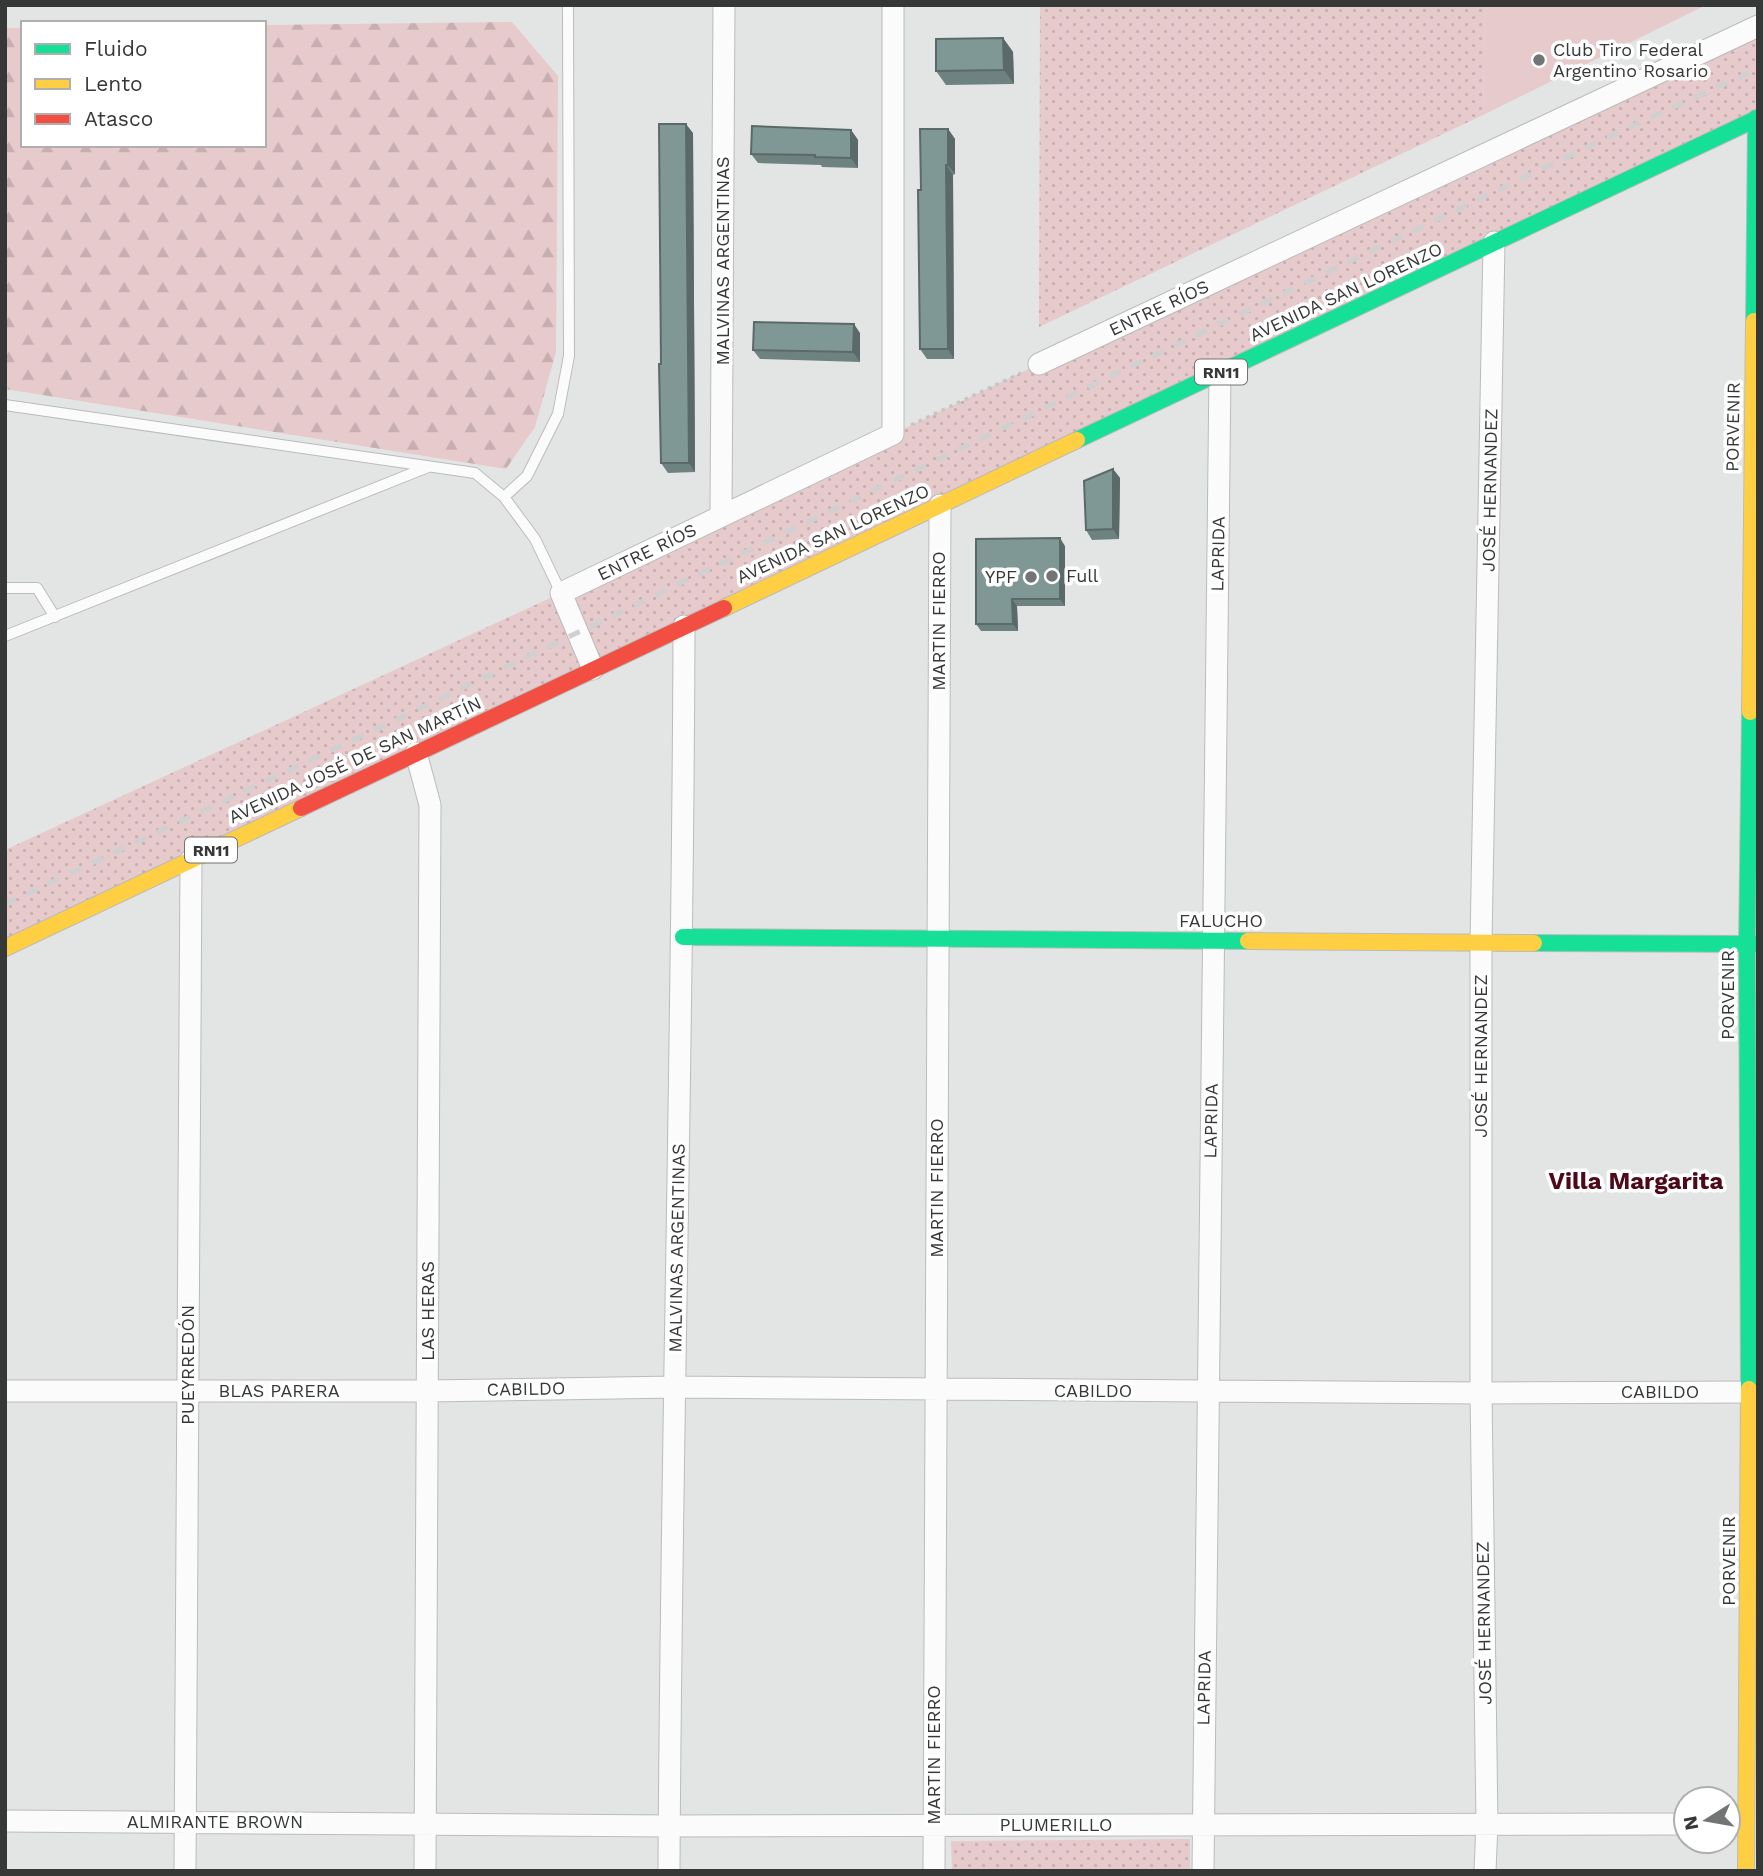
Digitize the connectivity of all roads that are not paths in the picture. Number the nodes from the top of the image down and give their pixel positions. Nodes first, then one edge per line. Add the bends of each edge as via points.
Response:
1 (568, 5) edge
2 (724, 5) edge
3 (893, 5) edge
4 (1758, 26) edge
5 (1757, 118) edge
6 (1494, 242) junction
7 (1039, 364) road end
8 (1220, 372) junction
9 (5, 405) edge
10 (430, 466) junction
11 (504, 497) junction
12 (940, 505) junction
13 (721, 516) junction
14 (5, 588) edge
15 (561, 593) junction
16 (55, 617) junction
17 (684, 626) junction
18 (5, 636) edge
19 (593, 669) junction
20 (416, 753) junction
21 (191, 860) junction
22 (683, 937) junction
23 (938, 939) junction
24 (1214, 940) junction
25 (1480, 942) junction
26 (1752, 944) edge
27 (5, 948) edge
28 (675, 1387) junction
29 (5, 1391) edge
30 (188, 1391) junction
31 (427, 1391) junction
32 (936, 1391) junction
33 (1208, 1391) junction
34 (1753, 1392) edge
35 (1480, 1393) junction
36 (5, 1821) edge
37 (186, 1822) junction
38 (425, 1824) junction
39 (1487, 1824) junction
40 (1672, 1824) edge
41 (1744, 1824) edge
42 (934, 1825) junction
43 (1202, 1825) junction
44 (670, 1826) junction
45 (185, 1871) edge
46 (425, 1871) edge
47 (669, 1871) edge
48 (934, 1871) edge
49 (1203, 1871) edge
50 (1485, 1871) edge
51 (1746, 1871) edge

1 - 11 lane via 569,356 558,414 527,476
2 - 13 street, MALVINAS ARGENTINAS
3 - 13 street, ENTRE RÍOS via 893,434
4 - 7 street, ENTRE RÍOS
5 - 6 street, AVENIDA SAN LORENZO / RN11
5 - 26 street, PORVENIR
6 - 8 street, AVENIDA SAN LORENZO / RN11
6 - 25 street, JOSÉ HERNANDEZ
8 - 12 street, AVENIDA SAN LORENZO / RN11
8 - 24 street, LAPRIDA
9 - 10 lane
10 - 11 lane via 475,472
10 - 16 lane
11 - 15 lane via 534,539
12 - 17 street, AVENIDA SAN LORENZO / RN11
12 - 23 street, MARTIN FIERRO
13 - 15 street, ENTRE RÍOS
14 - 16 lane via 37,588
15 - 19 street
16 - 18 lane
17 - 19 street, AVENIDA JOSÉ DE SAN MARTÍN / RN11
17 - 22 street, MALVINAS ARGENTINAS
19 - 20 street, AVENIDA JOSÉ DE SAN MARTÍN / RN11
20 - 21 street, AVENIDA JOSÉ DE SAN MARTÍN / RN11
20 - 31 street, LAS HERAS via 430,805
21 - 27 street, AVENIDA JOSÉ DE SAN MARTÍN / RN11
21 - 30 street, PUEYRREDÓN
22 - 23 street, FALUCHO
22 - 28 street, MALVINAS ARGENTINAS
23 - 24 street, FALUCHO
23 - 32 street, MARTIN FIERRO
24 - 25 street, FALUCHO
24 - 33 street, LAPRIDA
25 - 26 street, FALUCHO
25 - 35 street, JOSÉ HERNANDEZ
26 - 34 street, PORVENIR
28 - 31 street, CABILDO
28 - 32 street, CABILDO
28 - 44 street, MALVINAS ARGENTINAS
29 - 30 street, BLAS PARERA
30 - 31 street, BLAS PARERA
30 - 37 street, PUEYRREDÓN
31 - 38 street, LAS HERAS
32 - 33 street, CABILDO
32 - 42 street, MARTIN FIERRO
33 - 35 street, CABILDO
33 - 43 street, LAPRIDA
34 - 35 street, CABILDO
34 - 41 street, PORVENIR
35 - 39 street, JOSÉ HERNANDEZ
36 - 37 street, ALMIRANTE BROWN
37 - 38 street, ALMIRANTE BROWN
37 - 45 street, PUEYRREDÓN
38 - 44 street, PLUMERILLO
38 - 46 street, LAS HERAS
39 - 40 street, PLUMERILLO
39 - 43 street, PLUMERILLO
39 - 50 street, JOSÉ HERNANDEZ
41 - 51 street, PORVENIR
42 - 43 street, PLUMERILLO
42 - 44 street, PLUMERILLO
42 - 48 street, MARTIN FIERRO
43 - 49 street, LAPRIDA
44 - 47 street, MALVINAS ARGENTINAS

